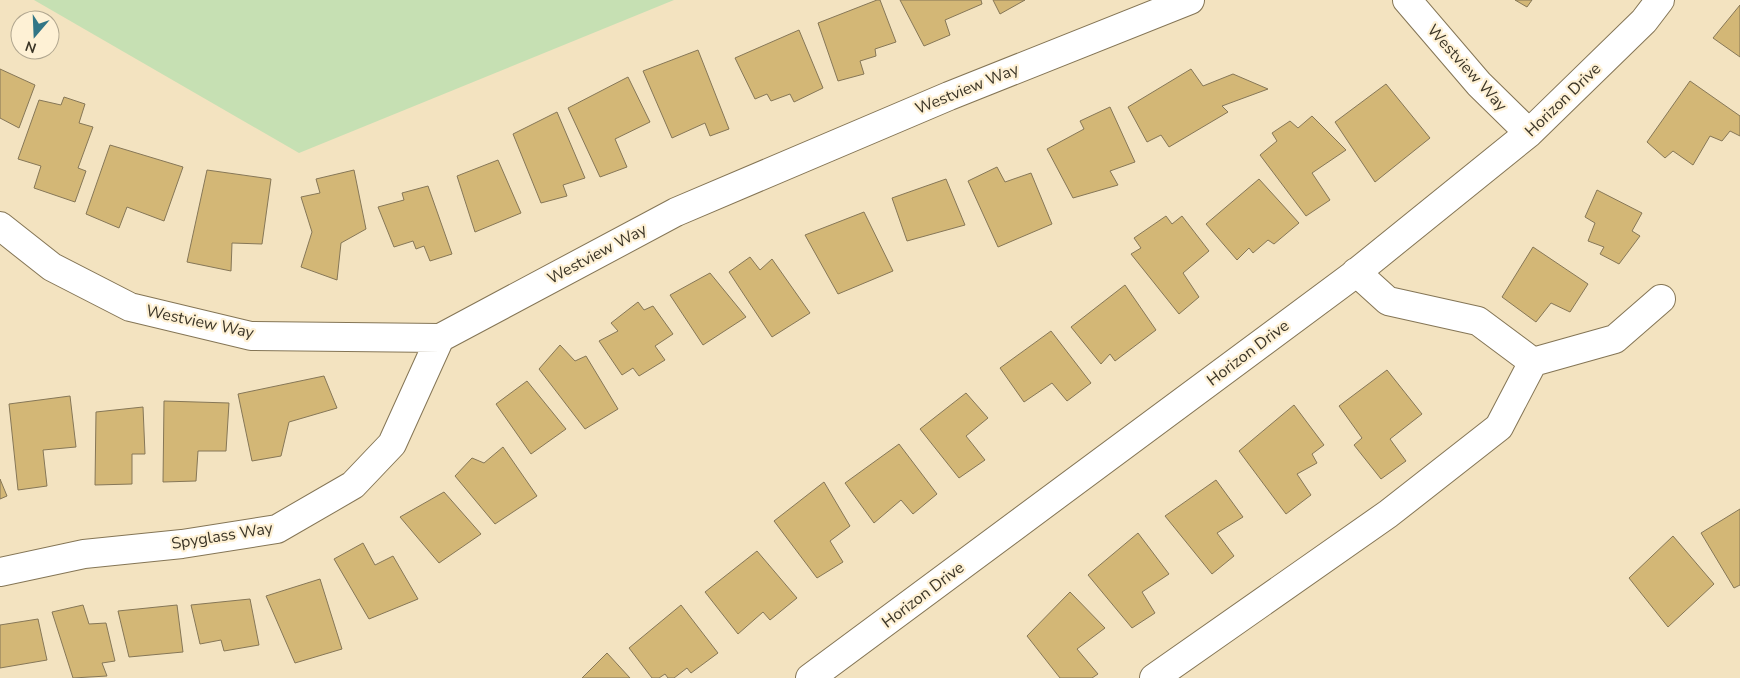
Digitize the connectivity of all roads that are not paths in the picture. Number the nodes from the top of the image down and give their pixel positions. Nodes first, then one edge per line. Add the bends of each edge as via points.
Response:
1 (1190, 0) edge
2 (1407, 0) edge
3 (1660, 0) edge
4 (1528, 133) junction
5 (0, 226) edge
6 (1356, 272) junction
7 (1661, 300) dead end
8 (440, 338) junction
9 (1533, 362) junction
10 (0, 572) edge
11 (810, 678) edge
12 (1154, 678) edge

1 - 8 street, Westview Way via 948,96 676,212
2 - 4 street, Westview Way via 1478,84
3 - 4 street, Horizon Drive via 1644,20
4 - 6 street, Horizon Drive
5 - 8 street, Westview Way via 52,267 130,307 251,336
6 - 9 street via 1388,301 1478,321
6 - 11 street, Horizon Drive
7 - 9 street via 1615,339
8 - 10 street, Spyglass Way via 392,444 353,485 277,529 182,544 84,554
9 - 12 street via 1499,427 1388,514

